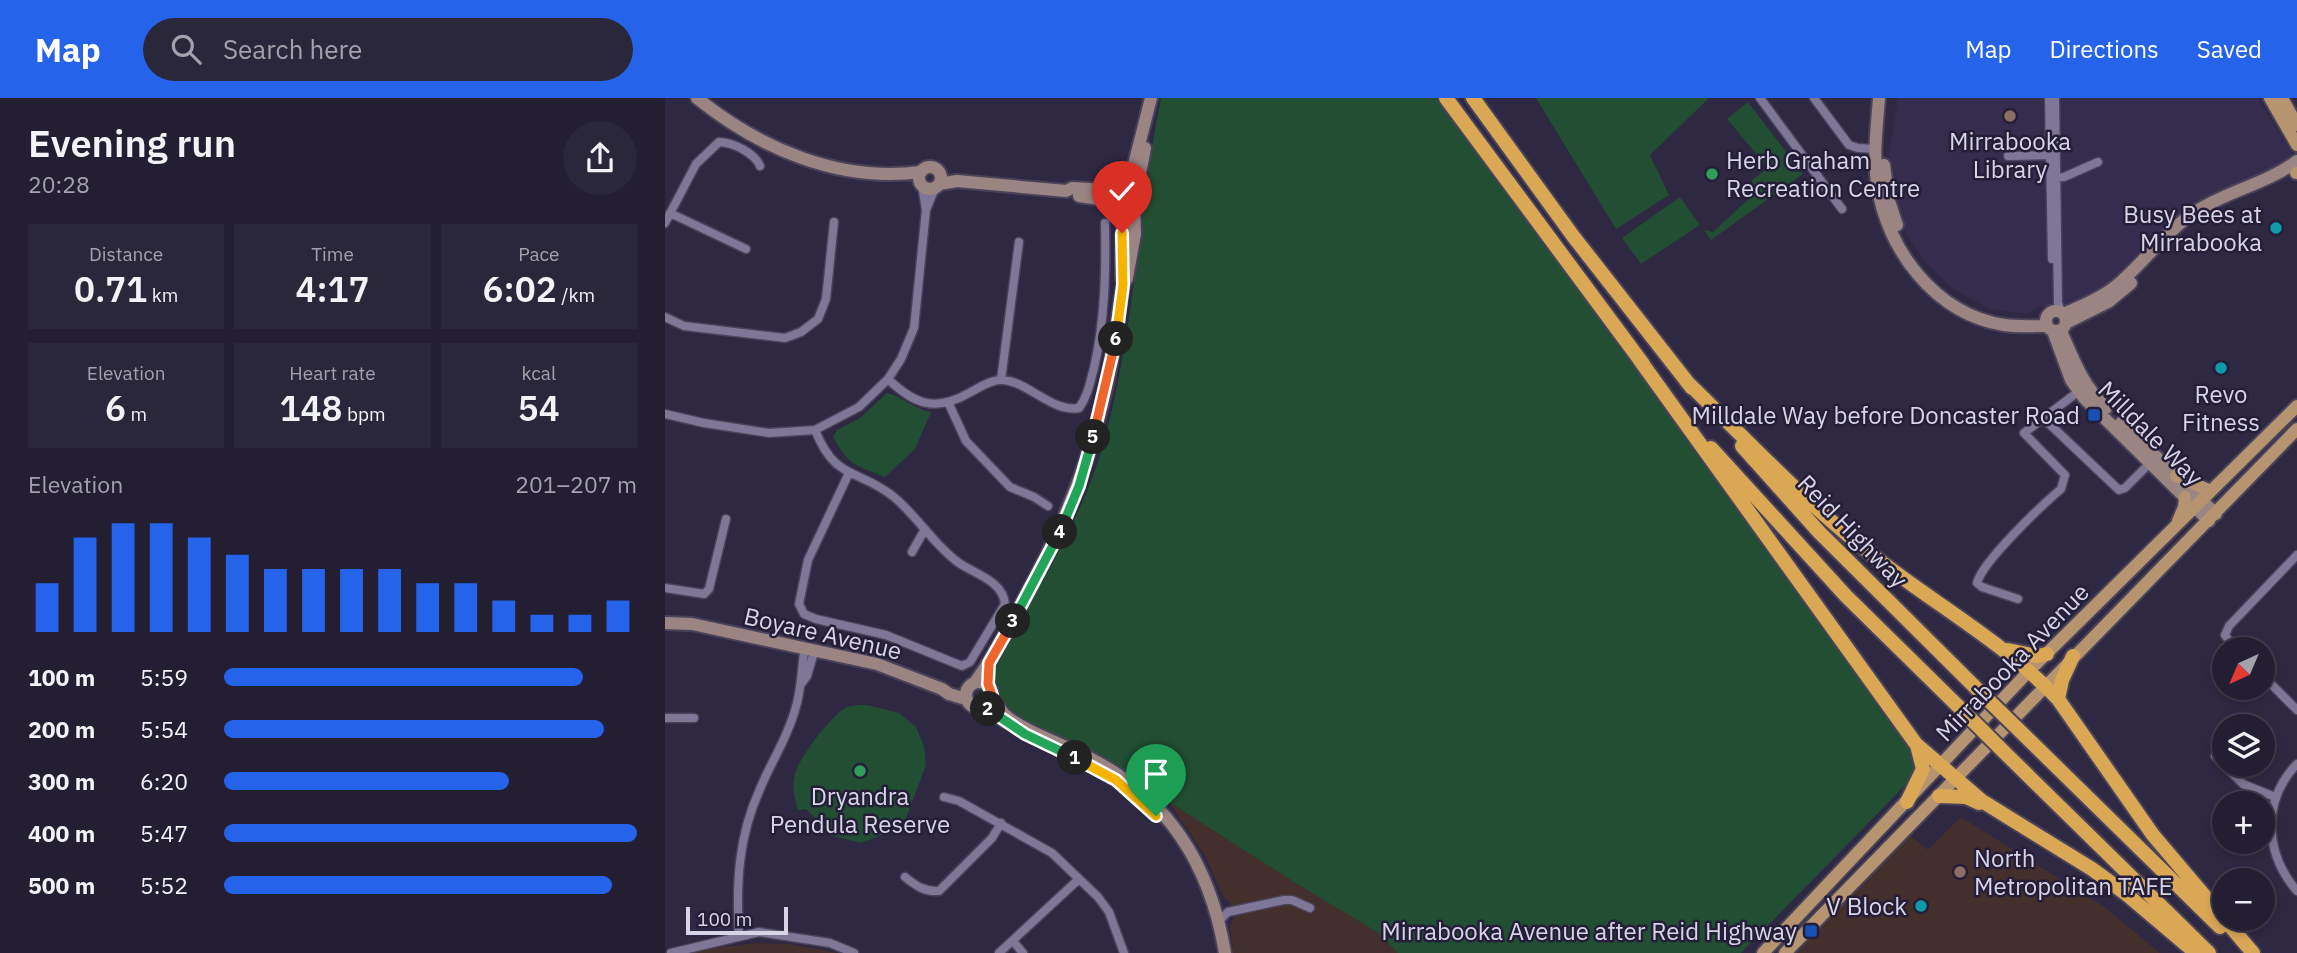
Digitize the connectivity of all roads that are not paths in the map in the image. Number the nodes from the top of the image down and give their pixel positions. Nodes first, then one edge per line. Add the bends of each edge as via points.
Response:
1 (697, 98) edge
2 (1151, 98) edge
3 (1446, 98) edge
4 (1473, 98) edge
5 (1760, 98) edge
6 (1814, 98) edge
7 (1884, 98) edge
8 (2049, 98) edge
9 (2055, 98) edge
10 (2270, 98) edge
11 (2282, 98) edge
12 (2297, 125) edge
13 (2297, 145) edge
14 (1876, 149) junction
15 (2053, 155) junction
16 (2008, 156) dead end
17 (2098, 162) dead end
18 (760, 166) dead end
19 (2297, 170) edge
20 (2053, 178) junction
21 (921, 180) junction
22 (938, 181) junction
23 (1128, 198) junction
24 (1842, 209) dead end
25 (926, 210) junction
26 (670, 213) junction
27 (834, 222) dead end
28 (665, 223) edge
29 (1105, 223) dead end
30 (1019, 242) dead end
31 (745, 249) dead end
32 (1906, 252) junction
33 (665, 317) edge
34 (2056, 321) junction
35 (1639, 359) junction
36 (888, 379) junction
37 (1001, 380) junction
38 (1687, 382) junction
39 (2079, 391) junction
40 (949, 404) junction
41 (2297, 407) edge
42 (665, 414) edge
43 (2043, 418) junction
44 (2297, 429) edge
45 (815, 430) junction
46 (2150, 463) junction
47 (849, 473) junction
48 (2185, 497) junction
49 (2203, 500) junction
50 (1048, 506) dead end
51 (2213, 518) junction
52 (726, 519) dead end
53 (925, 529) junction
54 (2173, 530) junction
55 (912, 552) dead end
56 (2297, 555) edge
57 (2146, 584) junction
58 (665, 588) edge
59 (2018, 599) dead end
60 (2099, 603) junction
61 (665, 614) edge
62 (665, 622) edge
63 (692, 624) junction
64 (2226, 637) edge
65 (810, 648) junction
66 (2003, 649) junction
67 (2047, 654) junction
68 (2073, 656) junction
69 (2029, 671) junction
70 (2045, 685) junction
71 (974, 688) junction
72 (2275, 688) edge
73 (2058, 699) junction
74 (988, 703) junction
75 (2297, 710) edge
76 (694, 718) dead end
77 (665, 719) edge
78 (1916, 744) junction
79 (2297, 764) edge
80 (1941, 765) junction
81 (2236, 777) edge
82 (1956, 778) junction
83 (2260, 791) edge
84 (1939, 796) junction
85 (944, 797) dead end
86 (2275, 797) edge
87 (1907, 802) junction
88 (1996, 810) junction
89 (1001, 823) junction
90 (2275, 849) edge
91 (905, 877) dead end
92 (1079, 879) junction
93 (2297, 891) edge
94 (1310, 908) dead end
95 (1221, 913) junction
96 (739, 936) junction
97 (1013, 941) junction
98 (671, 953) edge
99 (854, 953) edge
100 (999, 953) edge
101 (1023, 953) edge
102 (1124, 953) edge
103 (1218, 953) edge
104 (1225, 953) edge
105 (1763, 953) edge
106 (1785, 953) edge
107 (2196, 953) edge
108 (2209, 953) edge
109 (2247, 953) edge
110 (2253, 953) edge

1 - 21 street via 747,134 800,158
2 - 23 street via 1142,172
3 - 35 highway, Reid Highway
4 - 38 highway, Reid Highway
5 - 24 street
6 - 14 street via 1849,145
7 - 14 street
7 - 32 street via 1886,183
8 - 15 street, Milldale Way
9 - 15 street, Milldale Way
10 - 13 main road
11 - 12 main road
14 - 32 street via 1882,209
15 - 16 street
15 - 20 street, Milldale Way
17 - 20 street
18 - 26 street via 758,160 728,142 719,142 696,164
19 - 34 street via 2200,216 2117,297 2092,312
20 - 34 street, Milldale Way
21 - 22 street via 929,188
21 - 22 street via 931,167
21 - 25 street
22 - 23 street
22 - 25 street
23 - 71 street via 1114,348 1079,486 1048,557
25 - 36 street via 914,328
26 - 28 street
26 - 31 street
27 - 33 street via 826,299 818,319 801,332 785,338 684,326
29 - 37 street via 1101,338 1079,408 1071,410
30 - 37 street
32 - 34 street via 1923,280 1968,314 2023,326
34 - 39 street, Milldale Way via 2071,380
34 - 49 street, Milldale Way via 2080,376 2095,397
35 - 78 highway
35 - 108 highway, Reid Highway, bridge via 1762,506 1846,596
36 - 40 street via 920,402
36 - 45 street via 859,407
37 - 40 street via 986,383
38 - 66 highway via 1836,526
38 - 109 highway, Reid Highway, bridge via 1819,531
39 - 43 street
39 - 46 street, Milldale Way
40 - 50 street via 966,441 1010,487
41 - 49 main road, Mirrabooka Avenue
42 - 45 street via 769,433
43 - 46 street via 2119,490
43 - 59 street via 2024,433 2065,475 2065,481 1997,554 1977,583
44 - 51 main road, Mirrabooka Avenue
45 - 47 street via 823,450
46 - 48 street, Milldale Way
47 - 53 street via 893,496
47 - 53 street via 809,560 799,604 804,614 886,635 962,666 970,662 1005,604 1004,595 995,584 951,557
48 - 49 street, Milldale Way
48 - 54 main road
49 - 51 street, Milldale Way
49 - 54 main road, Mirrabooka Avenue
51 - 57 main road, Mirrabooka Avenue
52 - 58 street via 709,589 697,594
53 - 55 street
54 - 60 main road, Mirrabooka Avenue
56 - 64 street via 2229,626
57 - 60 main road via 2112,611
57 - 68 main road, Mirrabooka Avenue
60 - 67 main road, Mirrabooka Avenue
61 - 63 street, Boyare Avenue
62 - 63 street, Boyare Avenue
63 - 65 street, Boyare Avenue
65 - 71 street, Boyare Avenue via 877,664 949,694
65 - 96 street via 785,741 747,821 736,890
66 - 67 highway
66 - 69 highway
67 - 69 main road, Mirrabooka Avenue
68 - 70 main road, Mirrabooka Avenue
68 - 73 highway
69 - 70 highway
69 - 80 main road, Mirrabooka Avenue
70 - 73 highway
70 - 82 main road, Mirrabooka Avenue
71 - 74 street via 992,691
71 - 74 street, Boyare Avenue via 972,706
72 - 75 street
73 - 110 highway via 2153,835
74 - 95 street via 1109,768 1144,793 1191,852
74 - 103 street via 1025,734 1101,770 1146,804 1194,871 1209,906
76 - 77 street
78 - 80 highway
78 - 87 highway via 1923,769
79 - 86 street
80 - 82 highway
80 - 87 main road, Mirrabooka Avenue
81 - 83 street
82 - 84 main road, Mirrabooka Avenue
82 - 88 highway
84 - 88 highway via 1966,797
84 - 106 main road, Mirrabooka Avenue
85 - 89 street
87 - 105 main road, Mirrabooka Avenue
88 - 107 highway via 2103,877
89 - 91 street via 939,891 916,886
89 - 92 street via 1052,853
90 - 93 street via 2284,874
92 - 97 street
92 - 102 street via 1109,912
94 - 95 street via 1284,900
95 - 104 street
96 - 98 street
96 - 99 street via 759,932 793,936
97 - 100 street
97 - 101 street

